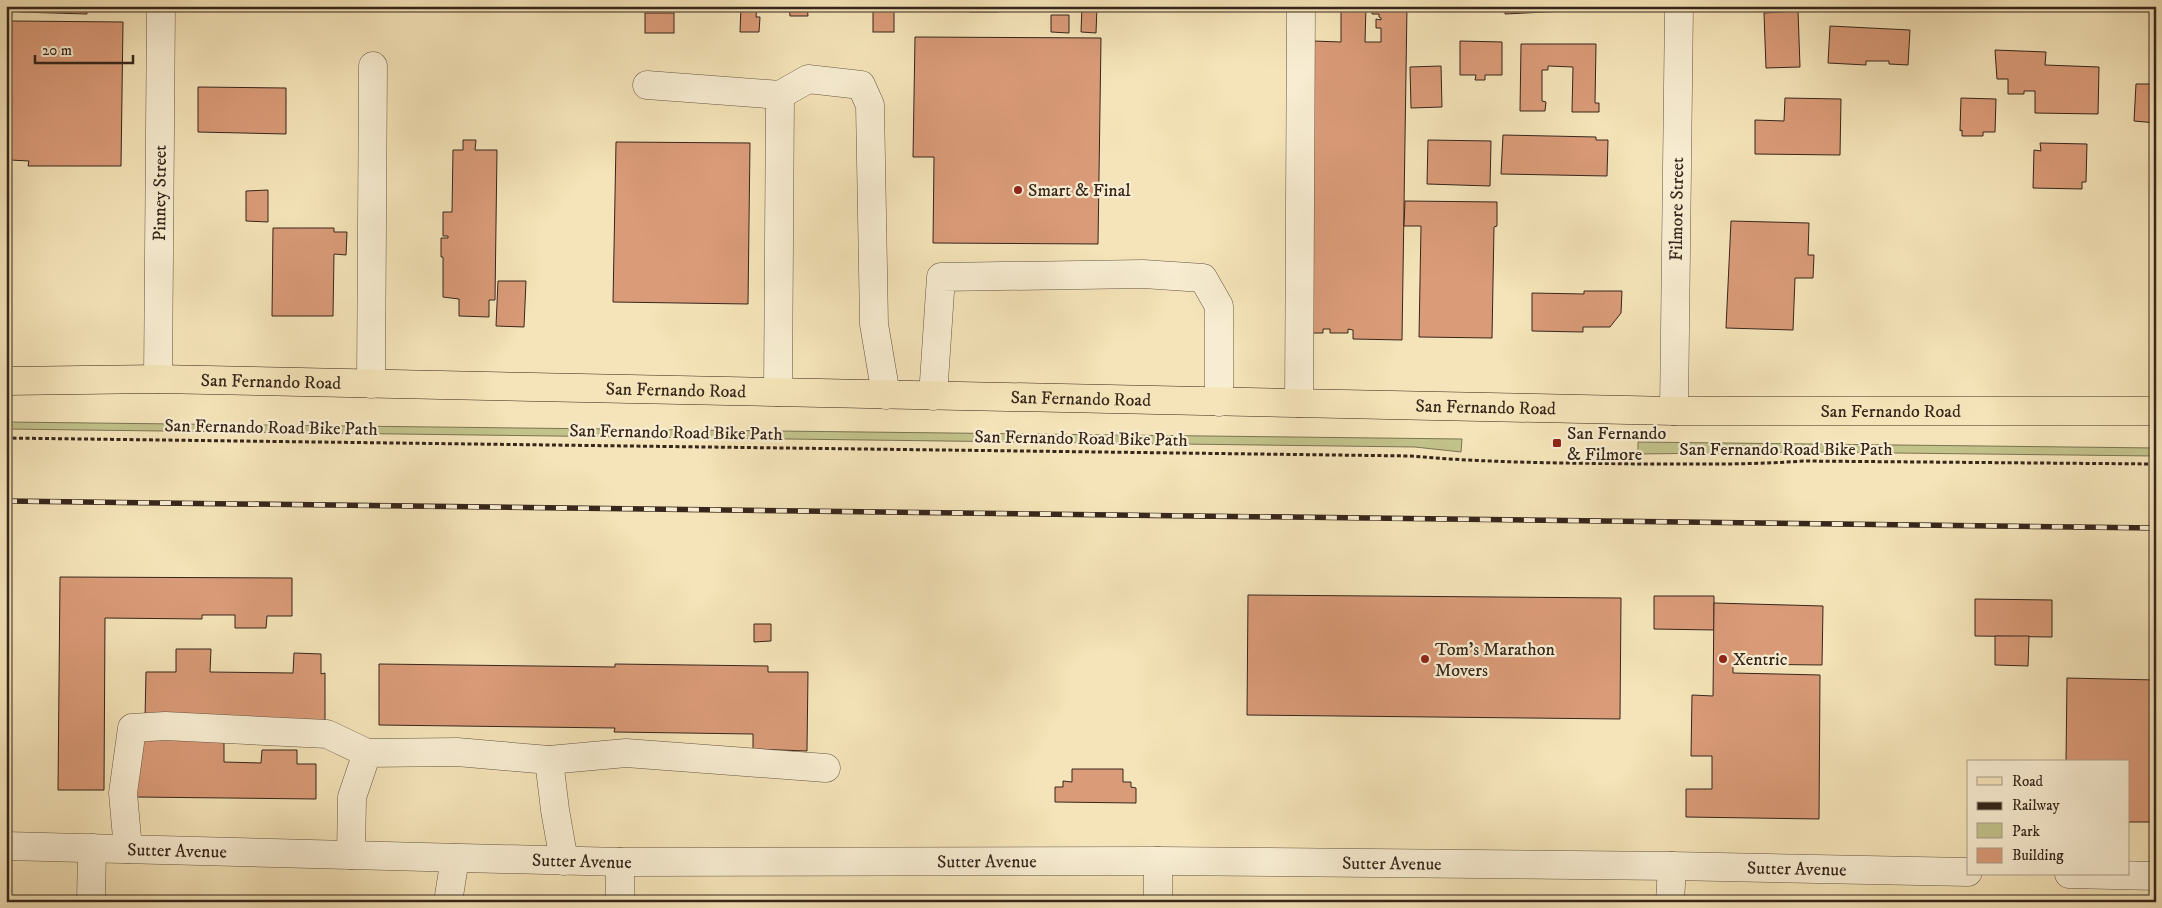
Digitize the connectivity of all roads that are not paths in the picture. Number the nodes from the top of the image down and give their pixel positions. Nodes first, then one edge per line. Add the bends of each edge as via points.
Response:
1 (161, 6) edge
2 (1302, 6) edge
3 (1679, 6) edge
4 (373, 66) dead end
5 (646, 85) dead end
6 (780, 95) junction
7 (158, 379) junction
8 (6, 381) edge
9 (371, 384) junction
10 (778, 392) junction
11 (886, 394) junction
12 (933, 396) junction
13 (1219, 402) junction
14 (1298, 404) junction
15 (1674, 411) junction
16 (2156, 411) edge
17 (367, 753) junction
18 (549, 760) junction
19 (826, 768) dead end
20 (6, 846) edge
21 (92, 848) junction
22 (128, 849) junction
23 (351, 855) junction
24 (455, 858) junction
25 (564, 861) junction
26 (1158, 861) junction
27 (620, 862) junction
28 (1672, 866) junction
29 (1967, 872) edge
30 (2130, 875) edge
31 (2156, 876) edge
32 (91, 902) edge
33 (448, 902) edge
34 (620, 902) edge
35 (1158, 902) edge
36 (1670, 902) edge

1 - 7 street, Pinney Street
2 - 14 street
3 - 15 street, Filmore Street
4 - 9 street
5 - 6 street
6 - 10 street
6 - 11 street via 808,79 861,84 870,105 874,324
7 - 8 main road, San Fernando Road
7 - 9 main road, San Fernando Road
9 - 10 main road, San Fernando Road
10 - 11 main road, San Fernando Road
11 - 12 main road, San Fernando Road
12 - 13 main road, San Fernando Road
12 - 13 street via 941,277 1143,274 1203,278 1219,306
13 - 14 main road, San Fernando Road
14 - 15 main road, San Fernando Road
15 - 16 main road, San Fernando Road
17 - 18 street via 457,752
17 - 22 street via 327,734 165,726 132,728 123,793
17 - 23 street via 352,797
18 - 19 street via 626,753
18 - 25 street
20 - 21 street, Sutter Avenue
21 - 22 street, Sutter Avenue
21 - 32 street
22 - 23 street, Sutter Avenue
23 - 24 street, Sutter Avenue
24 - 25 street, Sutter Avenue
24 - 33 street
25 - 27 street, Sutter Avenue
26 - 27 street, Sutter Avenue
26 - 28 street, Sutter Avenue
26 - 35 street
27 - 34 street
28 - 29 street, Sutter Avenue
28 - 36 street
30 - 31 street

